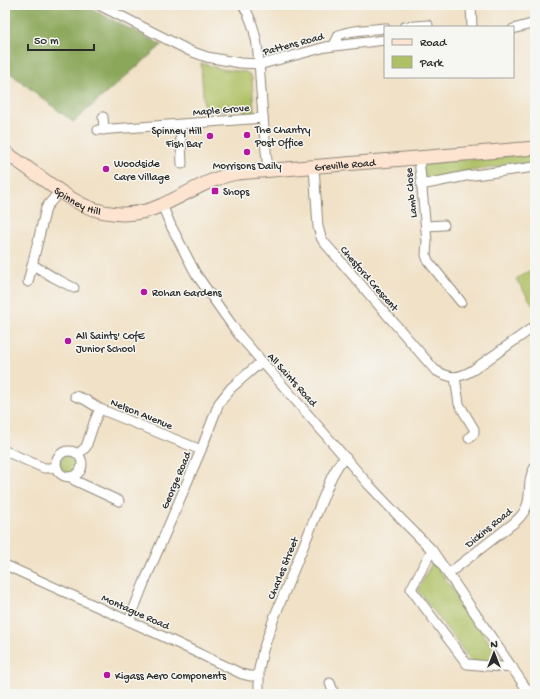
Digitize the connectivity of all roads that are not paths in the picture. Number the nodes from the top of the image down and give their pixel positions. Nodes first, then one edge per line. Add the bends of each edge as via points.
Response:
1 (98, 5) edge
2 (243, 5) edge
3 (470, 5) edge
4 (535, 23) edge
5 (416, 26) edge
6 (428, 26) edge
7 (472, 26) edge
8 (384, 28) edge
9 (514, 30) edge
10 (384, 40) edge
11 (334, 45) junction
12 (259, 64) junction
13 (102, 117) dead end
14 (263, 118) junction
15 (180, 125) junction
16 (535, 148) edge
17 (5, 152) edge
18 (418, 158) junction
19 (182, 164) dead end
20 (535, 166) edge
21 (314, 167) junction
22 (268, 170) junction
23 (421, 185) junction
24 (60, 191) junction
25 (162, 206) junction
26 (444, 225) dead end
27 (426, 226) junction
28 (33, 265) junction
29 (28, 282) dead end
30 (74, 288) dead end
31 (461, 302) dead end
32 (535, 326) edge
33 (261, 362) junction
34 (455, 377) junction
35 (75, 396) dead end
36 (100, 409) junction
37 (469, 438) dead end
38 (5, 450) edge
39 (201, 450) junction
40 (78, 454) junction
41 (346, 458) junction
42 (57, 467) junction
43 (535, 467) edge
44 (73, 476) junction
45 (119, 501) dead end
46 (531, 508) edge
47 (432, 550) junction
48 (5, 565) edge
49 (448, 574) junction
50 (129, 621) junction
51 (512, 668) junction
52 (258, 676) junction
53 (330, 683) dead end
54 (259, 694) edge
55 (334, 694) edge
56 (530, 694) edge

1 - 12 street, Pattens Road via 199,54 245,64
2 - 12 street via 253,27
3 - 7 street
4 - 9 street
5 - 6 street
8 - 11 street, Pattens Road via 344,33 339,35
10 - 11 street, Pattens Road
11 - 12 street, Pattens Road
12 - 14 street
13 - 15 street, Maple Grove via 101,130
14 - 15 street, Maple Grove
14 - 22 street
15 - 19 street, Maple Grove
16 - 18 street, Greville Road
17 - 24 street, Spinney Hill
18 - 21 street, Greville Road
18 - 23 street, Lamb Close
20 - 23 street
21 - 22 street, Greville Road
21 - 34 street, Chesford Crescent via 320,237 435,370
22 - 25 street, Greville Road via 237,173 216,179
23 - 27 street, Lamb Close
24 - 25 street, Spinney Hill via 86,207 107,213 138,213
24 - 28 street via 46,208
25 - 33 street, All Saints Road via 199,279
26 - 27 street, Lamb Close
27 - 31 street, Lamb Close via 427,260
28 - 29 street
28 - 30 street
32 - 34 street via 473,370
33 - 39 street, George Road via 221,400
33 - 41 street, All Saints Road
34 - 37 street via 459,404 474,429
35 - 36 street, Nelson Avenue
36 - 39 street, Nelson Avenue
36 - 40 street via 86,447
38 - 42 street via 44,468
39 - 50 street, George Road
40 - 42 street via 69,451 62,453 57,461
40 - 44 street via 81,457 81,468
41 - 47 street, All Saints Road via 388,506
41 - 52 street, Charles Street via 332,476 274,618 263,650
42 - 44 street via 61,474
43 - 46 street, Dickins Road via 530,478
44 - 45 street via 74,480
46 - 49 street, Dickins Road
47 - 49 street, All Saints Road
47 - 51 street via 412,590 467,664
48 - 50 street, Montague Road
49 - 51 street, All Saints Road
50 - 52 street, Montague Road via 242,674
51 - 56 street, All Saints Road
52 - 54 street, Charles Street
53 - 55 street

